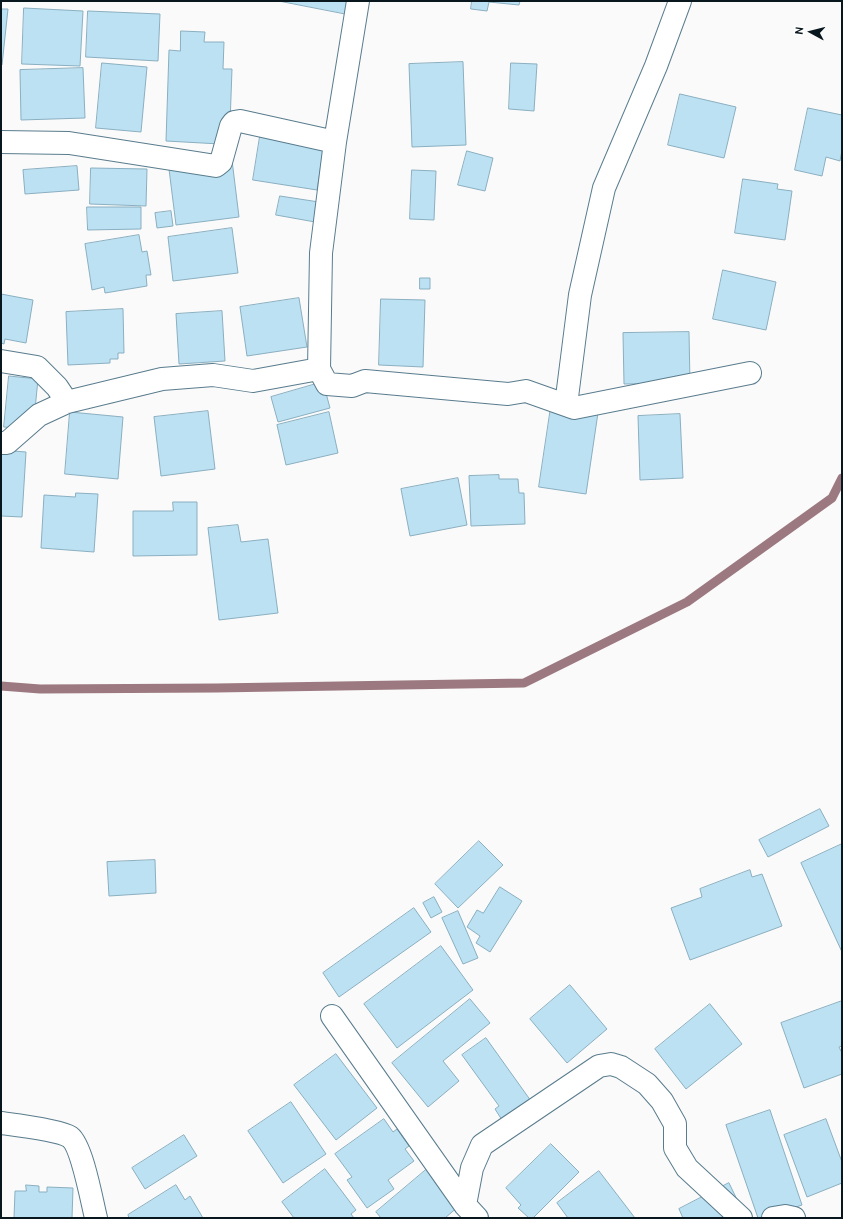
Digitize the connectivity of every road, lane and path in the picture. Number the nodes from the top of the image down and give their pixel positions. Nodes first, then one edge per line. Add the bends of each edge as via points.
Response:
1 (358, 1) edge
2 (680, 1) edge
3 (1, 142) edge
4 (335, 142) junction
5 (1, 362) edge
6 (319, 369) junction
7 (750, 373) dead end
8 (66, 402) junction
9 (566, 405) junction
10 (1, 443) edge
11 (332, 1016) dead end
12 (1, 1122) edge
13 (471, 1211) edge
14 (96, 1218) edge
15 (741, 1218) edge
16 (773, 1218) edge
17 (794, 1218) edge

1 - 4 street
2 - 9 street via 656,66 604,188 580,295
3 - 4 street via 69,143 216,166 221,162 234,122 240,121
4 - 6 street via 321,253
5 - 8 street via 37,367 57,387
6 - 8 street via 253,381 213,375 162,379
6 - 9 street via 327,384 352,386 365,381 508,394 526,391
7 - 9 street via 574,408
8 - 10 street via 39,415 7,443
11 - 13 street
12 - 14 street via 70,1137 77,1146
13 - 15 street via 472,1168 482,1145 599,1066 611,1064 621,1067 647,1084 662,1101 675,1124 675,1148 687,1168
16 - 17 street

